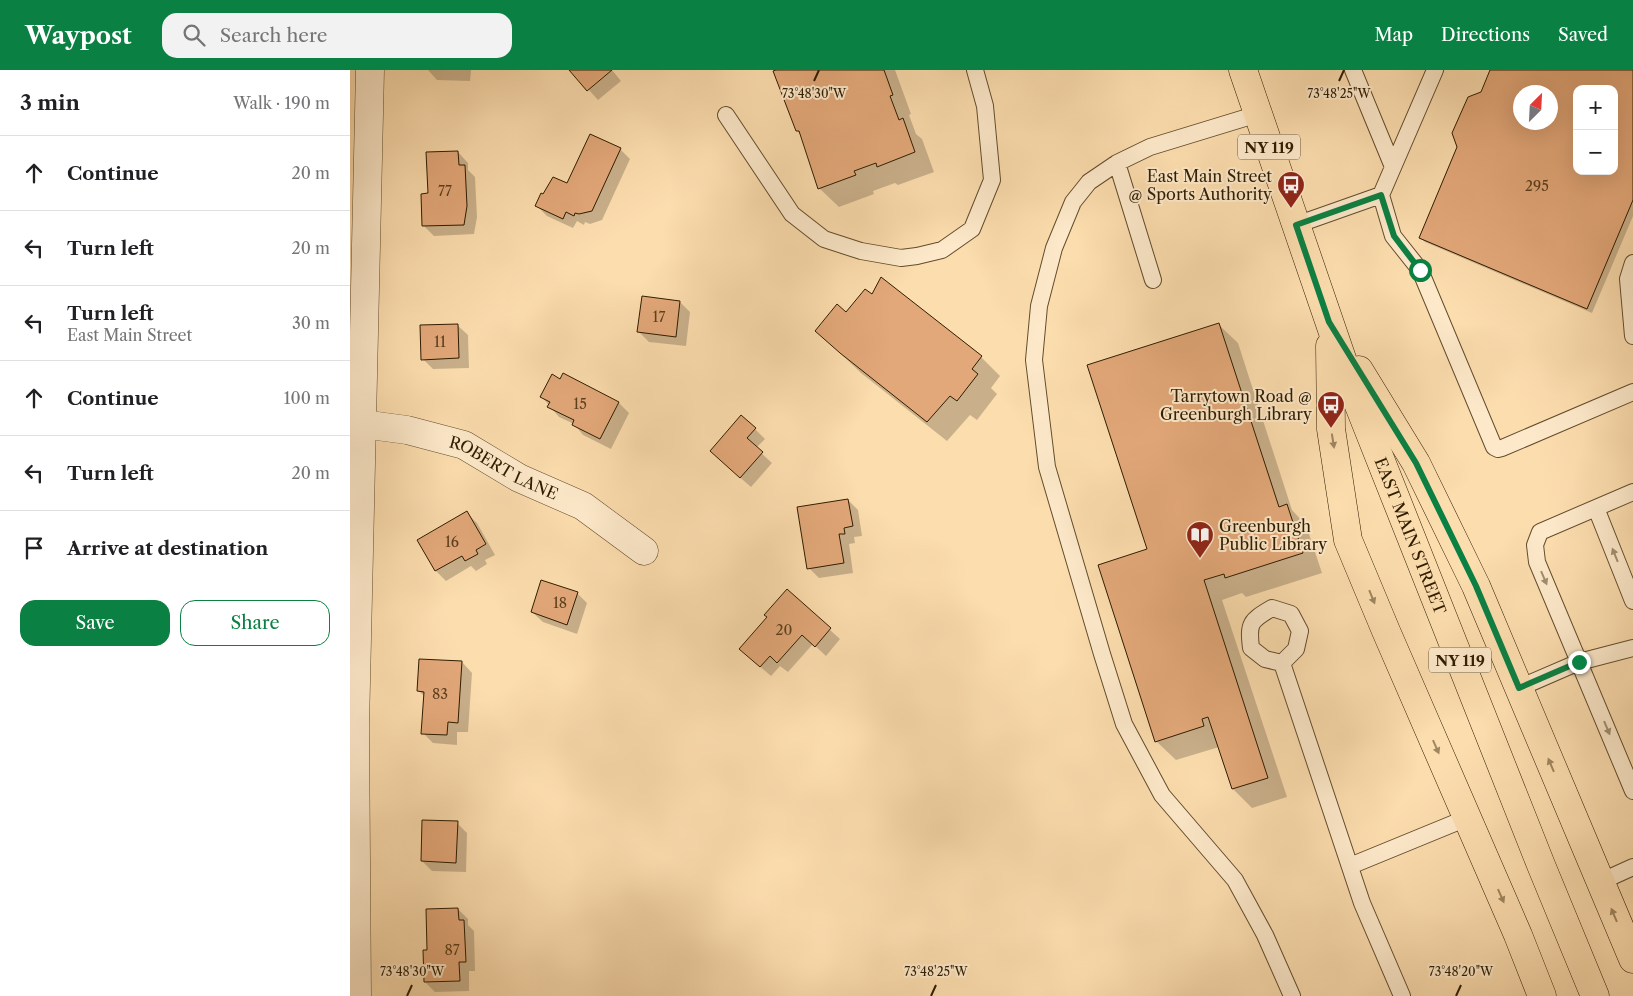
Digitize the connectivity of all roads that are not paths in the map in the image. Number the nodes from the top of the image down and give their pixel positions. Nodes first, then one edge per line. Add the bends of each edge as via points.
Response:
1 (370, 70) edge
2 (975, 70) edge
3 (1243, 70) edge
4 (1352, 70) edge
5 (1435, 70) edge
6 (1258, 114) junction
7 (726, 115) dead end
8 (1117, 163) junction
9 (1393, 167) junction
10 (1381, 195) junction
11 (1296, 225) junction
12 (1633, 263) edge
13 (1153, 280) dead end
14 (1329, 322) junction
15 (1633, 336) edge
16 (1633, 392) edge
17 (356, 424) edge
18 (1633, 492) edge
19 (1596, 508) junction
20 (644, 551) dead end
21 (1633, 601) edge
22 (1633, 648) edge
23 (1579, 662) junction
24 (1282, 663) dead end
25 (1519, 688) junction
26 (1633, 791) edge
27 (1467, 818) junction
28 (1350, 866) junction
29 (1633, 867) edge
30 (1600, 882) junction
31 (1633, 960) edge
32 (357, 996) edge
33 (1292, 996) edge
34 (1402, 996) edge
35 (1542, 996) edge
36 (1596, 996) edge

1 - 17 street
2 - 7 lane via 985,106 992,180 972,229 942,250 917,256 901,258 861,251 824,239 792,214
3 - 6 main road, EAST MAIN STREET / NY 119
4 - 9 lane
5 - 9 lane
6 - 8 lane via 1150,147
6 - 11 main road, EAST MAIN STREET / NY 119
8 - 13 lane
8 - 33 lane via 1090,182 1073,202 1054,248 1039,306 1034,360 1047,467 1124,724 1162,795 1235,880 1265,935
9 - 10 lane
10 - 11 lane
10 - 16 lane via 1394,236 1420,270 1494,446 1502,448
11 - 14 main road, EAST MAIN STREET / NY 119
12 - 15 lane via 1628,279
14 - 25 main road via 1416,463 1476,586
14 -> 27 main road via 1331,429 1348,540
14 - 36 main road, EAST MAIN STREET / NY 119 via 1541,865
17 - 20 street, ROBERT LANE via 407,430 464,445 520,478 582,506
17 - 32 street via 354,726
18 - 19 lane
21 -> 19 lane
19 -> 23 lane via 1540,532 1535,545 1537,562
22 - 23 lane
23 - 25 lane
23 -> 26 lane
24 - 28 lane
30 -> 25 main road
27 - 28 lane
27 -> 35 main road
28 - 34 lane via 1362,903
29 - 30 lane
31 -> 30 main road

